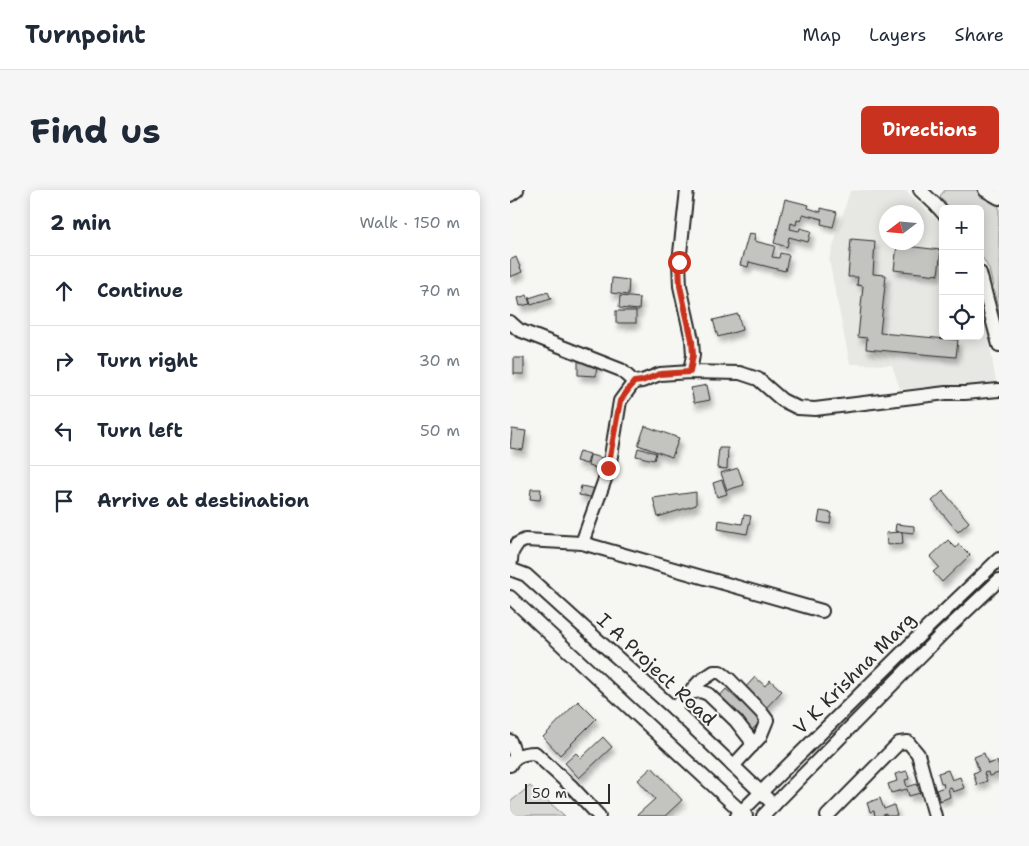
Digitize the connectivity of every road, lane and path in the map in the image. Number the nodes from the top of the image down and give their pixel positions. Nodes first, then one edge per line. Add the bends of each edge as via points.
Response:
1 (517, 190) edge
2 (688, 190) edge
3 (920, 190) edge
4 (985, 190) edge
5 (510, 195) edge
6 (999, 198) edge
7 (939, 208) edge
8 (984, 288) edge
9 (510, 322) edge
10 (999, 344) edge
11 (690, 372) junction
12 (634, 382) junction
13 (999, 390) edge
14 (582, 544) junction
15 (999, 559) edge
16 (510, 569) edge
17 (999, 580) edge
18 (510, 597) edge
19 (822, 611) dead end
20 (926, 629) junction
21 (938, 639) junction
22 (688, 694) junction
23 (674, 709) junction
24 (510, 741) edge
25 (752, 746) junction
26 (513, 761) edge
27 (733, 766) junction
28 (760, 792) junction
29 (774, 805) junction
30 (741, 815) edge
31 (831, 815) edge
32 (599, 816) edge
33 (763, 816) edge
34 (935, 816) edge

1 - 5 street
2 - 11 street via 679,262 680,286 692,340
3 - 7 street
4 - 6 street
8 - 10 street
9 - 12 street via 519,330 620,370
11 - 12 street via 660,374
11 - 13 street via 740,372 758,379 782,400 798,408 815,409
12 - 14 street via 620,401 608,468
14 - 16 street via 525,540 512,552
14 - 19 street
15 - 20 street, V K Krishna Marg
16 - 23 street, I A Project Road via 526,575
17 - 21 street, V K Krishna Marg
18 - 30 street
20 - 21 street
20 - 28 street, V K Krishna Marg
21 - 29 street, V K Krishna Marg
22 - 23 street
22 - 25 street via 700,691 708,694 736,721
22 - 25 street via 714,672 720,672 729,679 767,720
23 - 27 street, I A Project Road
24 - 26 street
25 - 27 street
26 - 32 street via 535,753
27 - 28 street, I A Project Road
28 - 29 street, I A Project Road
28 - 30 street, V K Krishna Marg
29 - 33 street, V K Krishna Marg
31 - 34 street via 899,743 908,742 918,754

